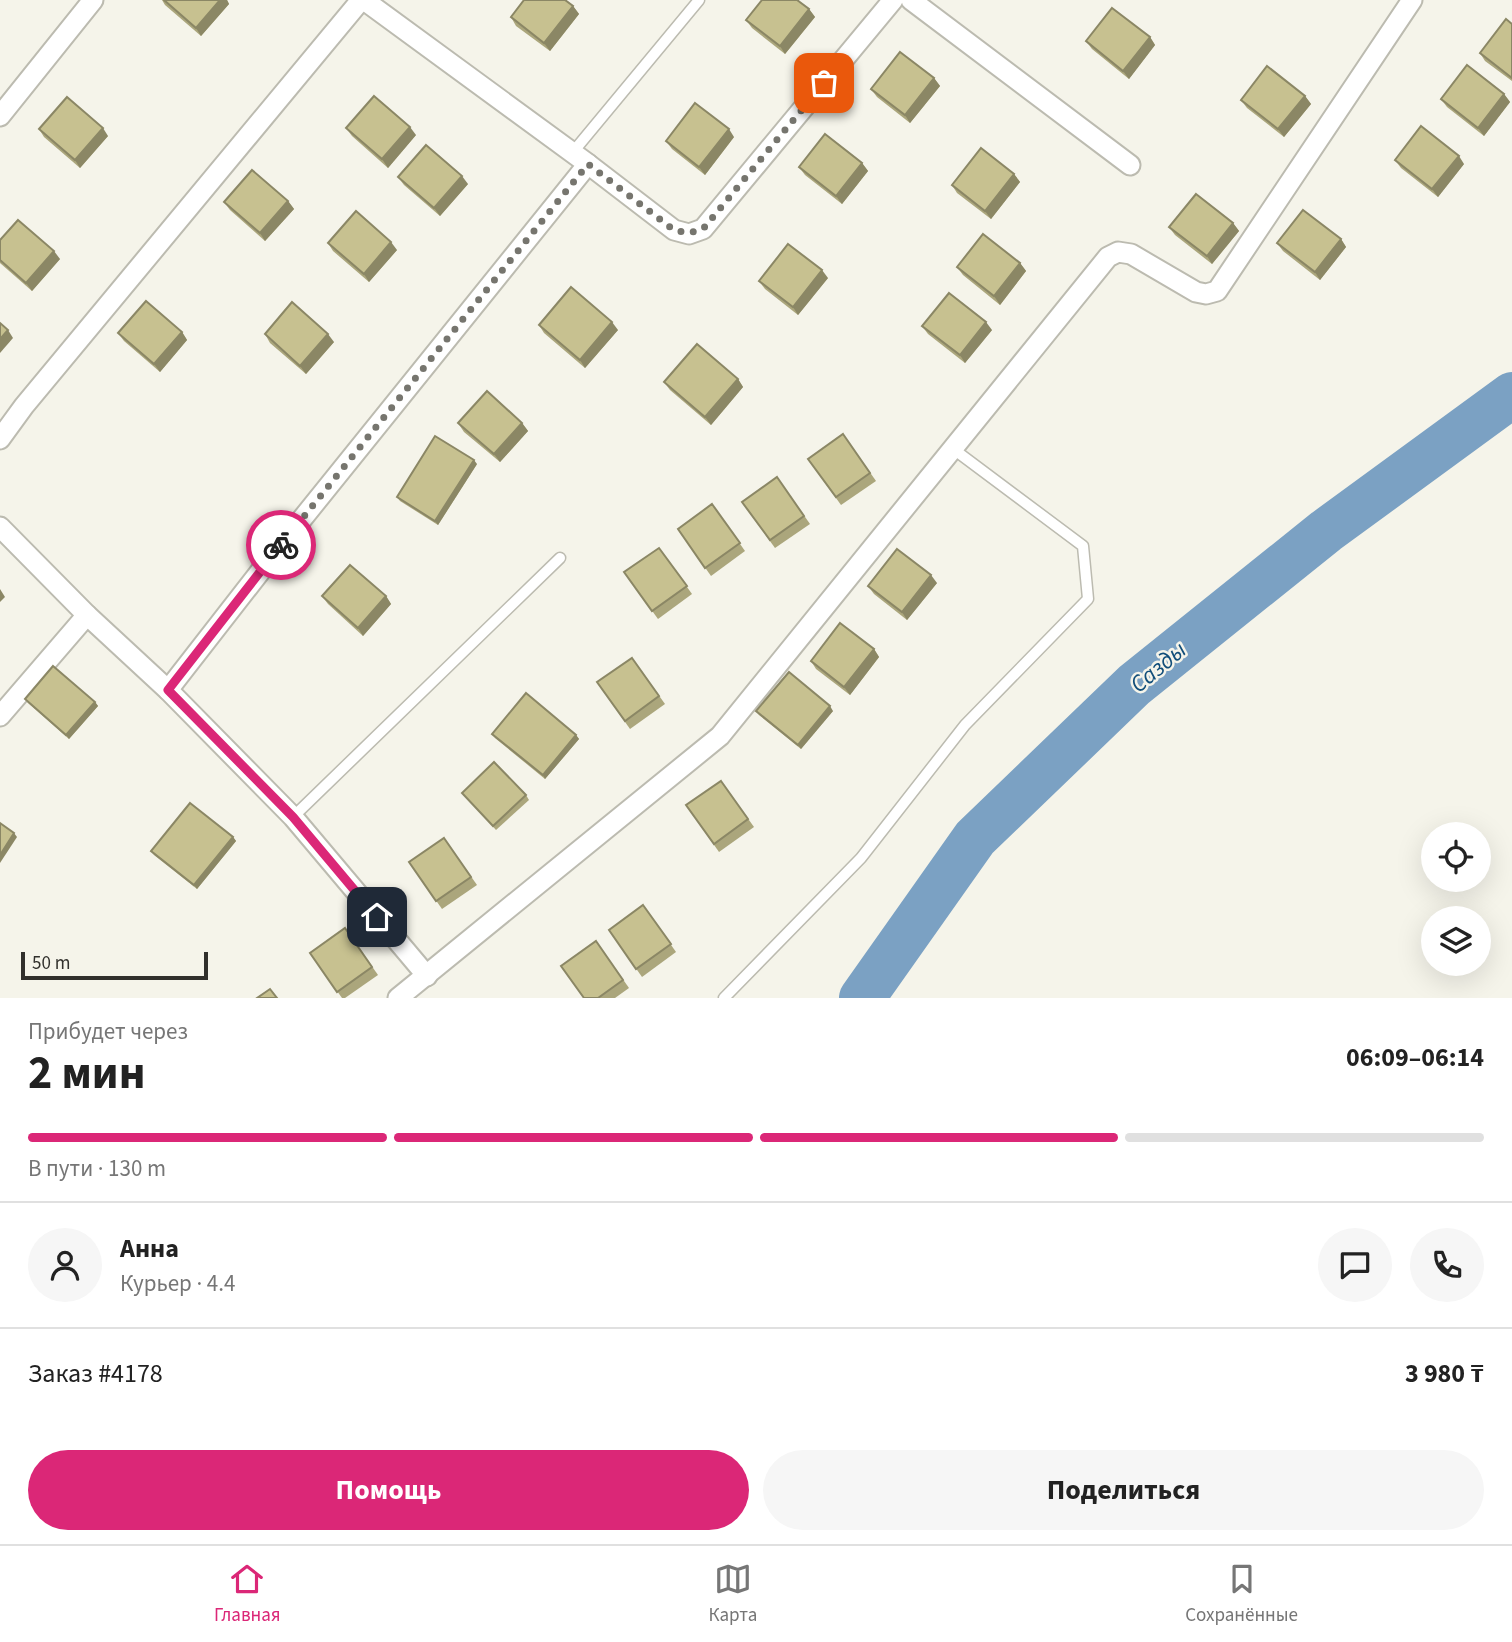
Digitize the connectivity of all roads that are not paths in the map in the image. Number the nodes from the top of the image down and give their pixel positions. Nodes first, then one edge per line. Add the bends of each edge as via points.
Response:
1 (93, 0) edge
2 (362, 0) edge
3 (699, 0) edge
4 (893, 0) edge
5 (911, 0) edge
6 (1412, 0) edge
7 (0, 116) edge
8 (580, 158) junction
9 (1130, 165) dead end
10 (0, 439) edge
11 (952, 448) junction
12 (0, 527) edge
13 (560, 558) dead end
14 (87, 615) junction
15 (168, 690) junction
16 (0, 716) edge
17 (293, 817) junction
18 (427, 976) junction
19 (398, 998) edge
20 (724, 998) edge

1 - 7 street
2 - 8 street
2 - 10 street
3 - 8 lane
4 - 8 street via 703,229 689,233 674,230
5 - 9 street
6 - 11 street via 1217,291 1196,292 1131,254 1118,252 1108,257
8 - 15 street
11 - 18 street via 720,736
11 - 20 lane via 1083,546 1088,599 965,725 860,858
12 - 14 street
13 - 17 lane
14 - 15 street
14 - 16 street
15 - 17 street
17 - 18 street
18 - 19 street

